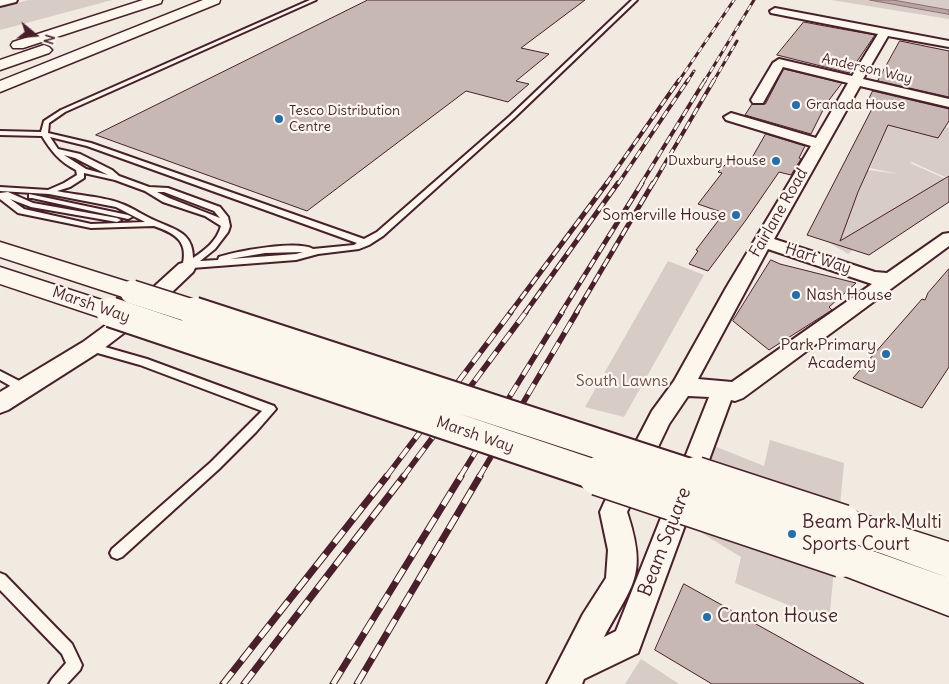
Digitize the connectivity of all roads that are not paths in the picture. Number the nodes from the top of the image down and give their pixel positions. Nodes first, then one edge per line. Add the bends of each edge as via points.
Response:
1 (12, 0) edge
2 (131, 0) edge
3 (156, 0) edge
4 (187, 0) edge
5 (214, 0) edge
6 (314, 0) edge
7 (635, 0) edge
8 (0, 4) edge
9 (775, 10) dead end
10 (885, 31) junction
11 (7, 35) dead end
12 (949, 44) edge
13 (0, 51) edge
14 (0, 65) edge
15 (856, 82) junction
16 (0, 87) edge
17 (758, 100) dead end
18 (949, 103) edge
19 (732, 117) dead end
20 (0, 132) edge
21 (44, 134) junction
22 (820, 144) junction
23 (55, 151) junction
24 (80, 169) junction
25 (116, 178) junction
26 (0, 192) edge
27 (49, 192) junction
28 (156, 224) junction
29 (949, 238) edge
30 (762, 241) junction
31 (366, 243) junction
32 (0, 249) edge
33 (188, 266) junction
34 (0, 275) edge
35 (892, 280) junction
36 (91, 346) junction
37 (0, 375) edge
38 (25, 389) junction
39 (725, 389) junction
40 (679, 392) junction
41 (0, 404) edge
42 (843, 541) junction
43 (117, 553) dead end
44 (949, 560) edge
45 (0, 580) edge
46 (949, 597) edge
47 (570, 676) edge
48 (57, 684) edge

1 - 8 street
2 - 11 main road
3 - 13 main road
4 - 14 main road
5 - 16 main road
6 - 21 lane via 63,111 46,122
7 - 31 lane via 512,117
9 - 10 street
10 - 12 street
10 - 15 street, Fairlane Road
15 - 17 street, Anderson Way via 779,63
15 - 18 street, Anderson Way
15 - 22 street, Fairlane Road
19 - 22 street
20 - 21 lane
21 - 23 lane
21 - 31 lane via 89,144
22 - 30 street, Fairlane Road
23 - 24 lane
23 - 25 lane via 77,156
24 - 25 lane via 94,176
24 - 27 lane via 82,174 75,180
25 - 33 lane via 209,215 226,226 218,241
26 - 27 lane
26 - 28 lane via 110,212
26 - 28 lane via 21,211 91,226
27 - 28 lane via 118,205
28 - 33 lane via 183,238 190,249
29 - 35 street
30 - 35 street, Hart Way via 873,278
30 - 40 street, Fairlane Road
31 - 33 lane via 356,247 318,250 296,257
32 - 42 main road, Marsh Way, bridge via 132,292
33 - 36 street via 143,308
34 - 42 main road, Marsh Way, bridge
35 - 39 street via 735,392
36 - 38 street
36 - 43 lane via 270,409 222,459
37 - 38 lane
38 - 41 street
39 - 40 street
39 - 47 street, Beam Square via 627,642
40 - 47 street, Fairlane Road via 660,418 613,512 624,559 618,585
42 - 44 main road, Marsh Way
42 - 46 main road, Marsh Way
45 - 48 lane via 67,649 75,665

